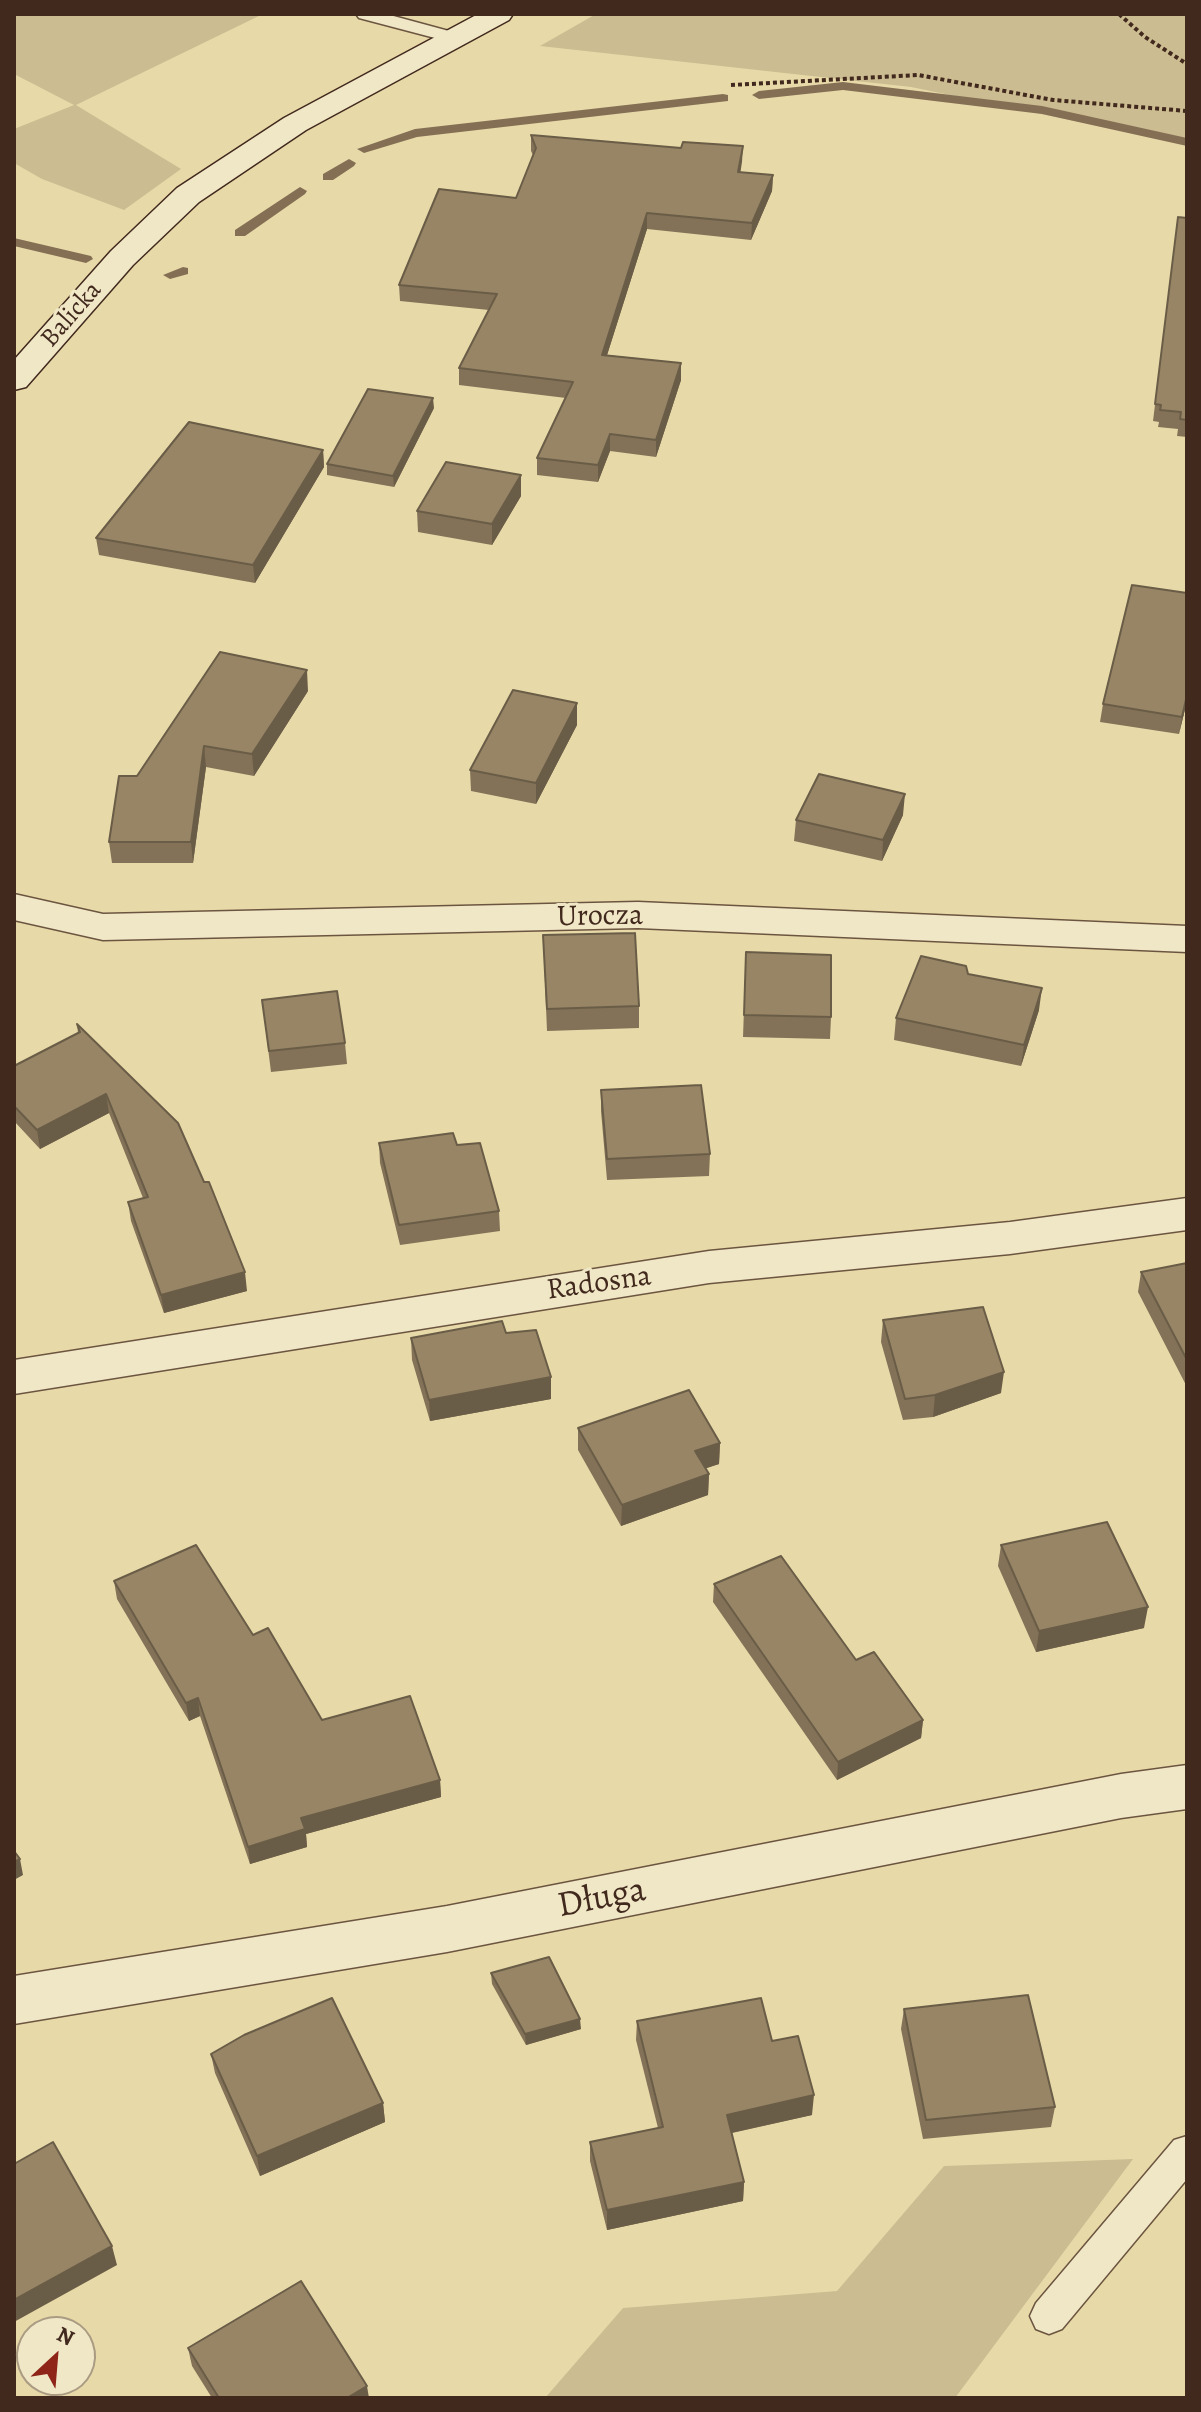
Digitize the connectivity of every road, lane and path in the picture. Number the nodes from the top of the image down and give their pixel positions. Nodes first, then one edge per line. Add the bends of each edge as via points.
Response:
1 (365, 14) edge
2 (499, 14) edge
3 (1119, 14) edge
4 (454, 38) junction
5 (1187, 64) edge
6 (731, 85) dead end
7 (1187, 111) edge
8 (14, 380) edge
9 (14, 907) edge
10 (1187, 939) edge
11 (1187, 1214) edge
12 (14, 1377) edge
13 (1187, 1787) edge
14 (14, 2000) edge
15 (1187, 2152) edge
16 (1049, 2316) dead end

1 - 4 lane
2 - 4 street, Balicka
3 - 5 path
4 - 8 street, Balicka via 295,124 188,195 130,250
6 - 7 path via 918,75 1053,100
9 - 10 street, Urocza via 103,927 638,915
11 - 12 street, Radosna via 1010,1238 695,1269
13 - 14 street, Długa via 447,1929
15 - 16 lane

